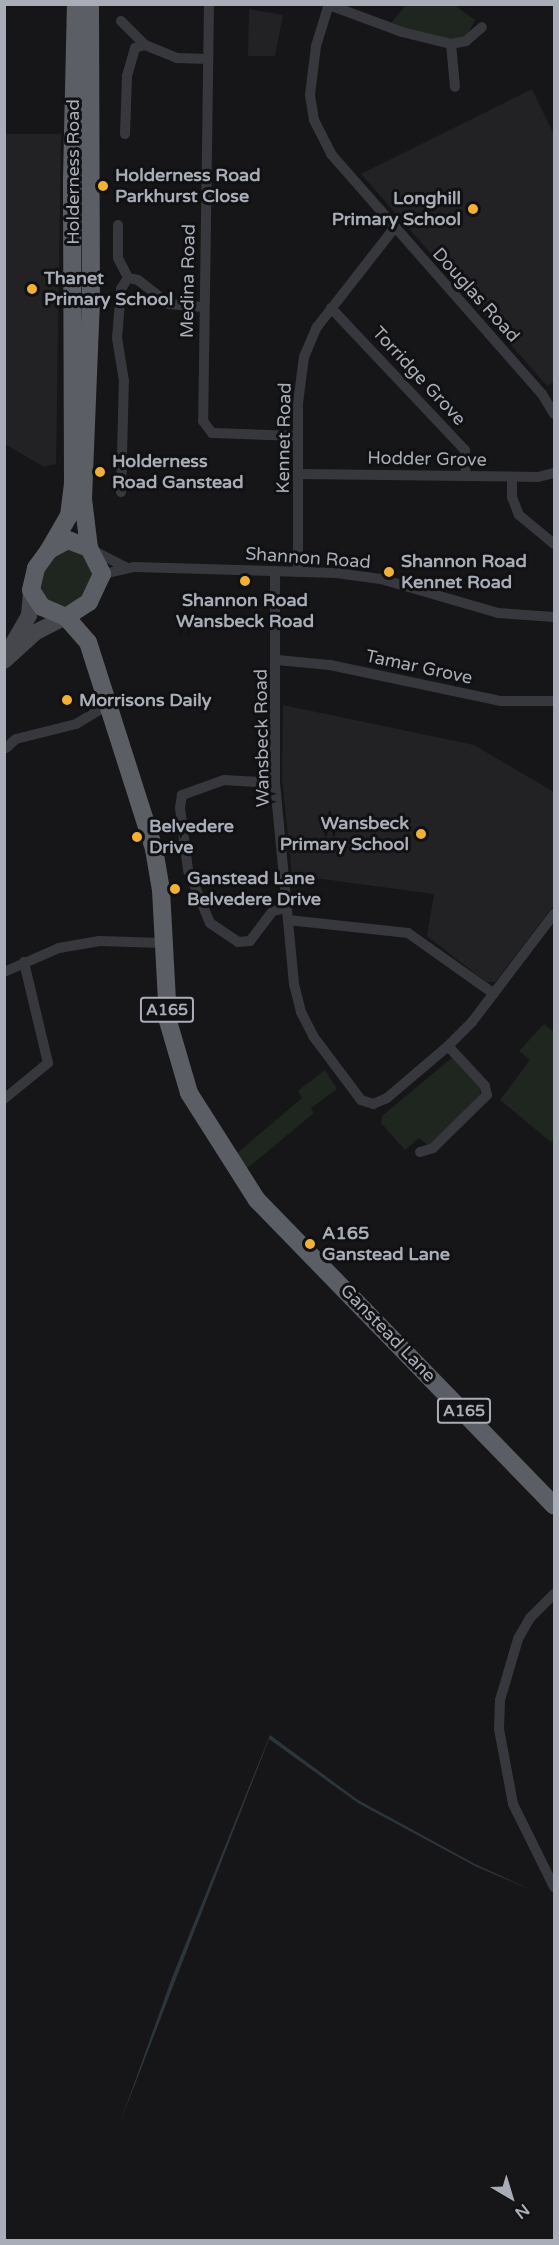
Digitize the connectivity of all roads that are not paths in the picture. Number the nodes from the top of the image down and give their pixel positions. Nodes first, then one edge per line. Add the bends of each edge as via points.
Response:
1 (76, 4) edge
2 (90, 4) edge
3 (208, 4) edge
4 (329, 5) edge
5 (121, 21) dead end
6 (482, 27) dead end
7 (451, 44) junction
8 (145, 45) junction
9 (207, 59) junction
10 (455, 87) dead end
11 (122, 129) dead end
12 (118, 225) dead end
13 (395, 226) junction
14 (128, 278) junction
15 (204, 307) junction
16 (331, 308) junction
17 (555, 414) edge
18 (298, 436) junction
19 (555, 473) edge
20 (299, 474) junction
21 (466, 475) junction
22 (512, 477) junction
23 (121, 492) dead end
24 (555, 544) edge
25 (90, 549) junction
26 (49, 550) junction
27 (126, 567) junction
28 (275, 572) junction
29 (298, 572) junction
30 (96, 591) junction
31 (31, 592) junction
32 (555, 617) edge
33 (66, 618) junction
34 (88, 642) junction
35 (4, 660) edge
36 (278, 660) junction
37 (555, 701) edge
38 (108, 705) junction
39 (8, 751) edge
40 (275, 783) junction
41 (286, 908) junction
42 (555, 914) edge
43 (288, 920) junction
44 (161, 943) junction
45 (24, 962) junction
46 (4, 972) edge
47 (494, 994) junction
48 (448, 1046) junction
49 (4, 1099) edge
50 (420, 1152) dead end
51 (555, 1505) edge
52 (555, 1594) edge
53 (555, 1887) edge

1 - 26 highway, Holderness Road via 73,483 69,516
2 - 25 highway, Holderness Road / A165 via 91,298 83,499
3 - 9 street, Medina Road
4 - 7 street via 402,32
4 - 13 street, Douglas Road via 316,46 310,95 314,120 331,154
5 - 8 street
6 - 7 street via 466,41
7 - 10 street
8 - 9 street via 177,58
8 - 11 street via 130,55
9 - 15 street, Medina Road
12 - 14 street via 118,258
13 - 16 street, Kennet Road
13 - 17 street, Douglas Road via 542,394
14 - 15 street via 138,280 169,304
14 - 23 street via 121,289 117,338 124,381 118,478
15 - 18 street, Medina Road via 203,421 207,429 212,433
16 - 18 street, Kennet Road via 316,327 304,357
16 - 21 street, Torridge Grove via 465,450
18 - 20 street, Kennet Road
19 - 22 street, Hodder Grove
20 - 21 street, Hodder Grove
20 - 29 street, Kennet Road
21 - 22 street, Hodder Grove
22 - 24 street via 512,497 519,515
25 - 26 highway via 68,540
25 - 27 street, Shannon Road
25 - 30 highway, A165 via 100,566
26 - 31 highway via 33,576
27 - 28 street, Shannon Road
27 - 30 street via 108,573
28 - 29 street, Shannon Road
28 - 36 street, Wansbeck Road
29 - 32 street, Shannon Road via 381,579 498,614
30 - 33 highway via 81,610
30 - 34 highway, Ganstead Lane / A165
31 - 33 highway, A165 via 44,608
31 - 35 main road via 26,620
33 - 34 highway, Ganstead Lane / A165
33 - 35 main road via 36,632
34 - 38 highway, Ganstead Lane / A165
36 - 37 street, Tamar Grove via 330,665 501,700
36 - 40 street, Wansbeck Road
38 - 39 street via 76,724 16,739
38 - 44 highway, Ganstead Lane / A165 via 154,849 161,890
40 - 41 street, Wansbeck Road
40 - 41 street via 224,780 182,795 180,808 188,870 210,922 238,942 250,941 273,911
41 - 43 street, Wansbeck Road
42 - 47 street, Wansbeck Road
43 - 47 street via 408,933
43 - 48 street, Wansbeck Road via 301,1012 313,1036 361,1100 373,1104 387,1098
44 - 45 street via 99,942 58,948
44 - 51 highway, Ganstead Lane / A165 via 168,1021 189,1093 237,1174 257,1200
45 - 46 street
45 - 49 street via 48,1063
47 - 48 street, Wansbeck Road
48 - 50 street via 485,1086 487,1095 433,1148
52 - 53 street via 530,1618 518,1639 500,1700 499,1729 513,1804

